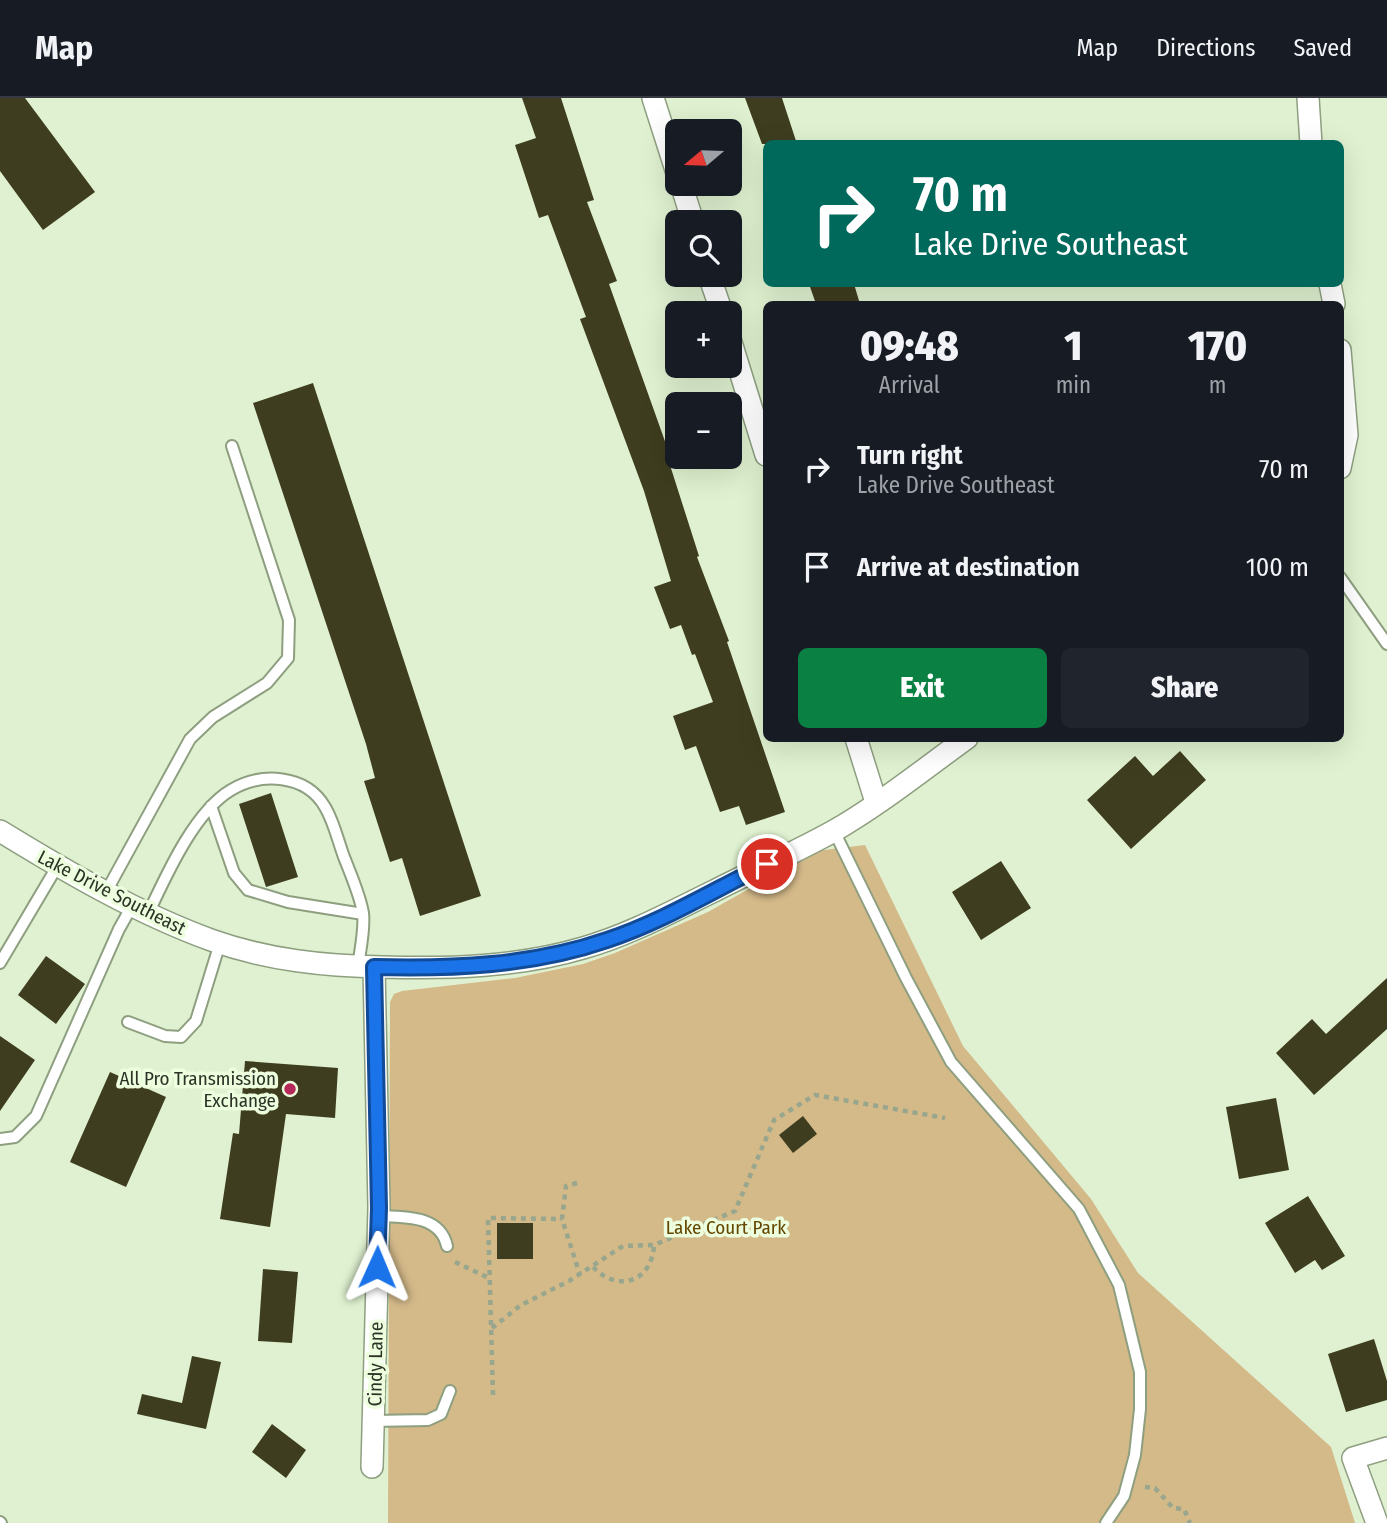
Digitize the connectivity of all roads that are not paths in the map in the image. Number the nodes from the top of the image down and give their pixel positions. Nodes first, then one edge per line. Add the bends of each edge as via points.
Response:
1 (653, 98) edge
2 (1308, 98) edge
3 (665, 136) edge
4 (1311, 140) edge
5 (742, 378) edge
6 (1344, 392) edge
7 (763, 445) edge
8 (232, 446) dead end
9 (1344, 452) edge
10 (1344, 583) edge
11 (1387, 644) edge
12 (857, 742) edge
13 (961, 742) edge
14 (876, 802) junction
15 (211, 806) junction
16 (0, 831) edge
17 (834, 831) junction
18 (58, 865) junction
19 (106, 892) junction
20 (140, 910) junction
21 (363, 914) junction
22 (220, 943) junction
23 (0, 963) edge
24 (366, 967) junction
25 (128, 1022) dead end
26 (0, 1139) edge
27 (378, 1216) junction
28 (447, 1246) dead end
29 (450, 1391) dead end
30 (373, 1421) junction
31 (1387, 1448) edge
32 (372, 1466) dead end
33 (1106, 1523) edge
34 (1377, 1523) edge

1 - 3 street
2 - 4 street
5 - 7 street
6 - 9 street via 1348,435
8 - 19 lane via 289,620 288,657 267,683 213,717 190,739
10 - 11 lane
12 - 14 street
13 - 14 street, Lake Drive Southeast
14 - 17 street, Lake Drive Southeast
15 - 20 lane via 162,885
15 - 21 lane via 234,873 247,890
15 - 21 lane via 232,790 263,778 292,779 312,791 325,807
16 - 18 street, Lake Drive Southeast
17 - 24 street, Lake Drive Southeast via 648,923 581,949 465,966
17 - 33 lane via 951,1062 1079,1209 1119,1285 1140,1372 1135,1455 1124,1496
18 - 19 street, Lake Drive Southeast
18 - 23 lane
19 - 20 street, Lake Drive Southeast
20 - 22 street, Lake Drive Southeast
20 - 26 lane via 114,940 36,1116 15,1137
21 - 24 lane
22 - 24 street, Lake Drive Southeast via 286,960
22 - 25 lane via 196,1021 181,1037
24 - 27 street, Cindy Lane
27 - 28 lane via 413,1218 436,1226
27 - 30 street, Cindy Lane
29 - 30 lane via 441,1414 429,1420
30 - 32 street, Cindy Lane
31 - 34 street via 1353,1458

